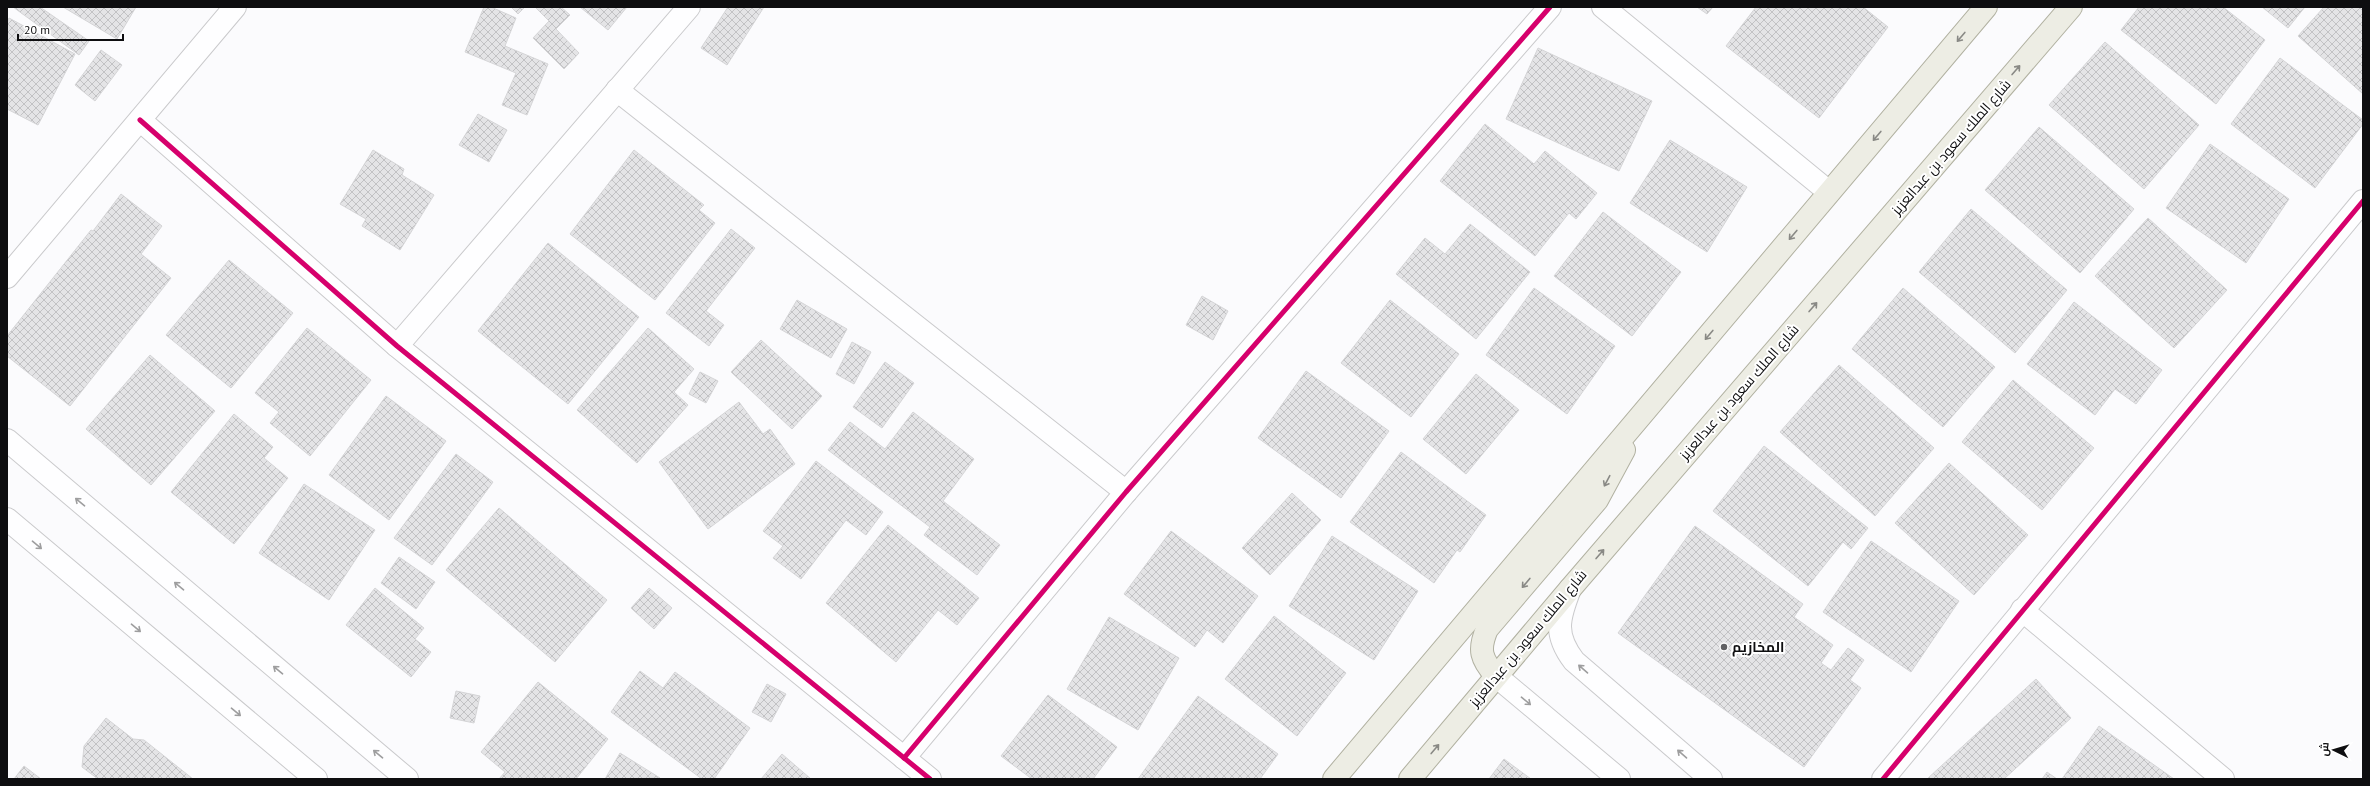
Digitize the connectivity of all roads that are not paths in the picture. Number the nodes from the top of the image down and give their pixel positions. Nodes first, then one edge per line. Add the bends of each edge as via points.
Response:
1 (235, 7) edge
2 (689, 7) edge
3 (1550, 7) edge
4 (1603, 7) edge
5 (1986, 7) edge
6 (2071, 7) edge
7 (617, 90) junction
8 (140, 120) junction
9 (1829, 192) junction
10 (2363, 201) edge
11 (7, 277) edge
12 (397, 346) junction
13 (1646, 410) junction
14 (7, 440) edge
15 (1126, 492) junction
16 (7, 519) edge
17 (1570, 589) junction
18 (2022, 610) junction
19 (1496, 676) junction
20 (904, 758) junction
21 (316, 779) edge
22 (407, 779) edge
23 (930, 779) edge
24 (1334, 779) edge
25 (1410, 779) edge
26 (1619, 779) edge
27 (1711, 779) edge
28 (1883, 779) edge
29 (2223, 779) edge

1 - 8 street
2 - 7 street
3 - 15 street
4 - 9 street
5 -> 9 main road
17 -> 6 main road, شارع الملك سعود بن عبدالعزيز
7 - 12 street
7 - 15 street
8 - 11 street
8 - 12 street
9 -> 13 main road
10 - 18 street
12 - 20 street
13 -> 19 main road via 1597,500 1487,629 1482,642 1482,654 1486,666
13 - 24 main road
22 -> 14 street
15 - 20 street
16 -> 21 street
17 - 19 main road, شارع الملك سعود بن عبدالعزيز
27 -> 17 street via 1574,661 1564,648 1559,631 1561,610
18 - 28 street
18 - 29 street
25 -> 19 main road, شارع الملك سعود بن عبدالعزيز
19 -> 26 street
20 - 23 street

